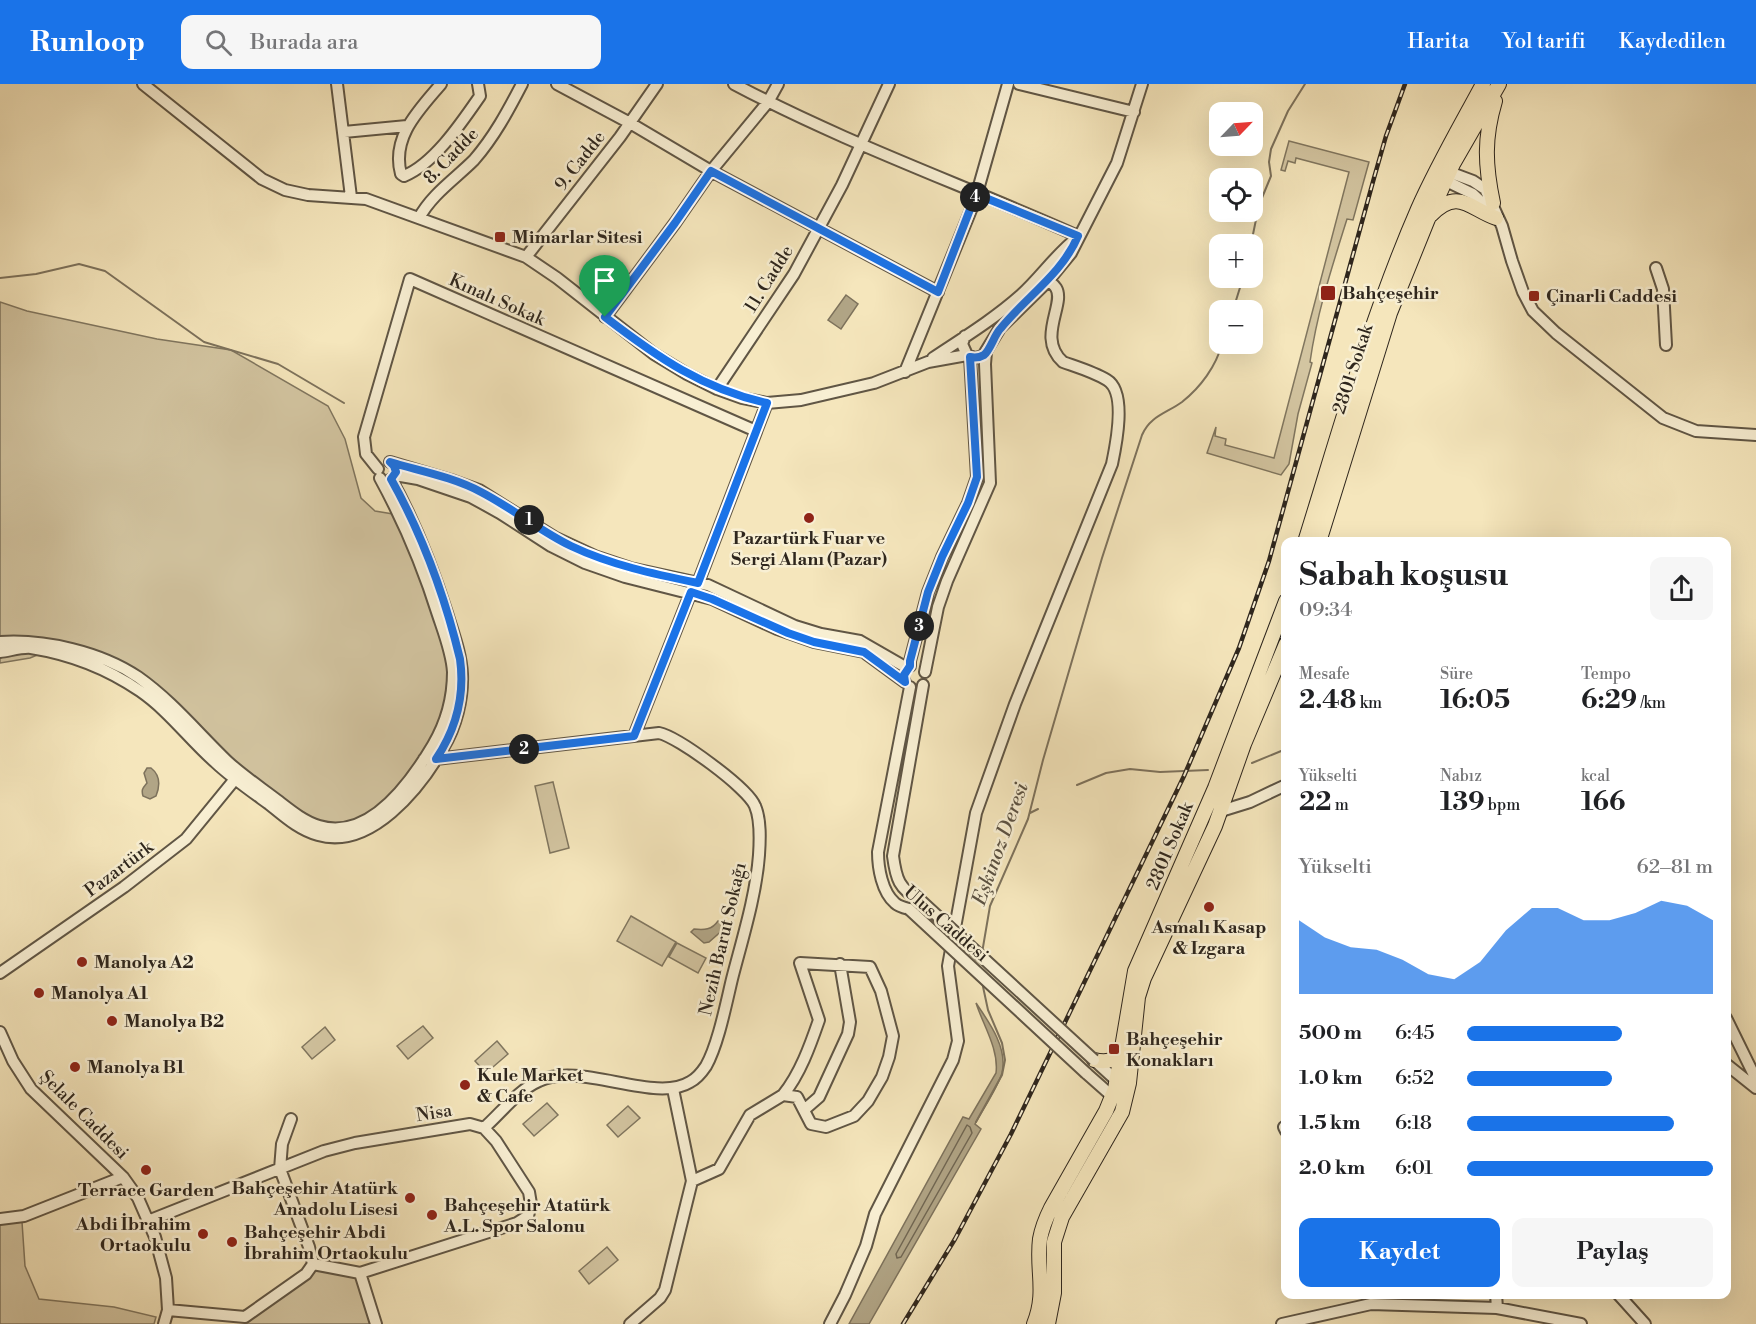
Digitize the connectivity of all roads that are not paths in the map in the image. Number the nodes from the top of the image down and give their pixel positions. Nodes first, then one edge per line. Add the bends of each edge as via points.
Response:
1 (143, 84) edge
2 (337, 84) edge
3 (441, 84) edge
4 (478, 84) edge
5 (522, 84) edge
6 (557, 84) edge
7 (657, 84) edge
8 (734, 84) edge
9 (778, 84) edge
10 (889, 84) edge
11 (1008, 84) edge
12 (1019, 84) edge
13 (1142, 84) edge
14 (1485, 84) edge
15 (1499, 84) edge
16 (768, 102) junction
17 (1134, 112) junction
18 (630, 123) junction
19 (407, 126) junction
20 (344, 132) junction
21 (862, 144) junction
22 (711, 171) junction
23 (1443, 176) junction
24 (976, 194) junction
25 (351, 197) junction
26 (1492, 203) junction
27 (419, 218) junction
28 (1428, 219) junction
29 (1499, 222) junction
30 (818, 227) junction
31 (1078, 236) junction
32 (526, 257) junction
33 (1656, 268) dead end
34 (1044, 278) junction
35 (938, 292) junction
36 (605, 317) junction
37 (968, 334) junction
38 (1666, 345) dead end
39 (987, 350) junction
40 (968, 356) junction
41 (928, 362) junction
42 (905, 372) junction
43 (717, 389) junction
44 (767, 403) junction
45 (756, 431) junction
46 (1756, 435) edge
47 (386, 475) junction
48 (416, 478) junction
49 (402, 499) junction
50 (1307, 537) edge
51 (1321, 537) edge
52 (698, 583) junction
53 (691, 592) junction
54 (1281, 614) edge
55 (0, 642) edge
56 (0, 652) edge
57 (1281, 656) edge
58 (909, 667) junction
59 (925, 672) junction
60 (908, 685) junction
61 (923, 685) junction
62 (634, 736) junction
63 (424, 759) junction
64 (436, 759) junction
65 (1221, 772) junction
66 (241, 778) junction
67 (1281, 787) edge
68 (1221, 811) junction
69 (840, 964) junction
70 (0, 973) edge
71 (1731, 1028) edge
72 (1, 1037) edge
73 (1122, 1053) junction
74 (1094, 1060) junction
75 (1731, 1068) edge
76 (1756, 1079) edge
77 (1756, 1088) edge
78 (674, 1089) junction
79 (1120, 1089) junction
80 (783, 1095) junction
81 (804, 1110) junction
82 (291, 1119) dead end
83 (484, 1128) junction
84 (280, 1169) junction
85 (123, 1177) junction
86 (692, 1181) junction
87 (0, 1219) edge
88 (148, 1221) junction
89 (313, 1264) junction
90 (360, 1273) junction
91 (1496, 1299) edge
92 (1623, 1299) edge
93 (1370, 1300) edge
94 (1497, 1308) junction
95 (168, 1310) junction
96 (245, 1320) edge
97 (164, 1324) edge
98 (376, 1324) edge
99 (630, 1324) edge
100 (830, 1324) edge
101 (1034, 1324) edge
102 (1048, 1324) edge
103 (1282, 1324) edge
104 (1581, 1324) edge
105 (1646, 1324) edge

1 - 25 street via 262,179 308,195
2 - 20 street
3 - 19 street
4 - 19 street via 480,96 459,127 429,158 404,176 397,161
5 - 27 street, 8. Cadde via 491,138 473,161 427,204
6 - 18 street
7 - 18 street, 9. Cadde
8 - 16 street
9 - 16 street
10 - 21 street, 11. Cadde
11 - 24 street
12 - 17 street
13 - 17 street
14 - 23 main road, 2801 Sokak
15 - 23 main road, 2801 Sokak
15 - 26 main road via 1486,140 1485,163
16 - 21 street
16 - 22 street
17 - 31 street via 1117,163
18 - 22 street
18 - 32 street, 9. Cadde
19 - 20 street
20 - 25 street
21 - 24 street
21 - 30 street, 11. Cadde
22 - 30 street
22 - 36 street
23 - 26 street via 1463,176 1480,184
23 - 28 main road, 2801 Sokak
23 - 29 street via 1473,194
23 - 50 main road, 2801 Sokak via 1418,208 1379,309
24 - 31 street
24 - 35 street
25 - 27 street
26 - 29 street
27 - 32 street
28 - 29 main road via 1439,207 1462,202
28 - 51 main road, 2801 Sokak via 1390,313
29 - 46 street via 1523,292 1533,311 1556,333 1663,418 1696,431
30 - 35 street
30 - 43 street, 11. Cadde via 794,274
31 - 34 street via 1071,253
32 - 36 street
33 - 38 street via 1663,289
34 - 37 street
34 - 39 street via 1000,328
34 - 100 street via 1058,292 1052,327 1058,357 1113,386 1118,408 1114,455 976,813 948,966 958,1041 953,1060 875,1214 866,1246
35 - 42 street
36 - 43 street via 654,354
37 - 39 street via 977,331 985,335
37 - 40 street via 962,344
37 - 41 street
39 - 40 street via 979,357
39 - 59 street, Ulus Caddesi via 990,483 941,599
40 - 41 street
40 - 58 street, Ulus Caddesi via 977,477 928,592
41 - 42 street
42 - 44 street via 835,393
43 - 44 street
44 - 45 street
45 - 47 street, Kınalı Sokak via 410,279 364,437 366,453
45 - 52 street
47 - 48 street
47 - 49 street
47 - 52 street via 383,462 454,481 479,490 554,537 597,557
47 - 63 street via 452,661 448,709
48 - 49 street via 403,486
48 - 53 street via 471,497 585,563
49 - 64 street via 428,557 462,672 457,713
52 - 58 street via 795,626 860,641
53 - 60 street via 777,629 864,652
53 - 62 street
54 - 65 main road, 2801 Sokak
55 - 66 street via 52,644 136,676 170,702
56 - 66 street via 30,648 47,651 117,677 153,701 215,763
57 - 68 main road, 2801 Sokak
58 - 59 street via 920,667
58 - 60 street, Ulus Caddesi via 904,675
59 - 61 street, Ulus Caddesi
60 - 61 street
60 - 79 street, Ulus Caddesi, bridge via 878,852 878,866 888,894 1086,1073
61 - 74 street, Ulus Caddesi, bridge via 893,856 899,883
62 - 64 street, Nezih Barut Sokağı
62 - 78 street, Nezih Barut Sokağı via 659,733 682,743 746,791 756,807 759,822 759,856 722,1023 707,1065 693,1081
63 - 64 street, Nezih Barut Sokağı
63 - 66 street via 388,803 361,822 343,828 325,827 304,819
64 - 66 street via 393,811 362,833 342,837 319,836 298,826
65 - 68 main road via 1222,785 1214,807
65 - 73 main road, 2801 Sokak via 1135,971
66 - 70 street, Pazartürk via 186,839
67 - 68 street
68 - 79 main road, 2801 Sokak via 1144,978
69 - 80 street via 800,963 819,1020 799,1070
69 - 81 street via 850,1022 848,1034 819,1097
69 - 81 street via 870,967 893,1036 890,1057 868,1101 854,1116 826,1127 811,1124
71 - 76 street
72 - 85 street, Şelale Caddesi via 31,1089
73 - 74 main road via 1108,1061
73 - 79 main road, 2801 Sokak
74 - 79 street, Ulus Caddesi
75 - 77 street
78 - 83 street via 551,1077 523,1092
78 - 86 street
79 - 101 main road, 2801 Sokak via 1044,1224 1040,1240 1042,1294
79 - 102 main road via 1121,1116 1062,1217 1054,1242 1054,1293
80 - 81 street via 797,1097
80 - 86 street via 750,1115 719,1168
82 - 84 street via 282,1144
83 - 84 street, Nisa via 470,1124 355,1143
83 - 90 street via 529,1192 528,1216 517,1223
84 - 88 street, Nisa
84 - 89 street
85 - 87 street via 24,1216
85 - 88 street, Şelale Caddesi
86 - 99 street via 665,1290
88 - 95 street, Şelale Caddesi via 166,1278
89 - 90 street
89 - 96 street via 306,1274
90 - 98 street
91 - 94 street
92 - 105 street
93 - 94 street
93 - 103 street
94 - 104 street
95 - 96 street
95 - 97 street, Şelale Caddesi

